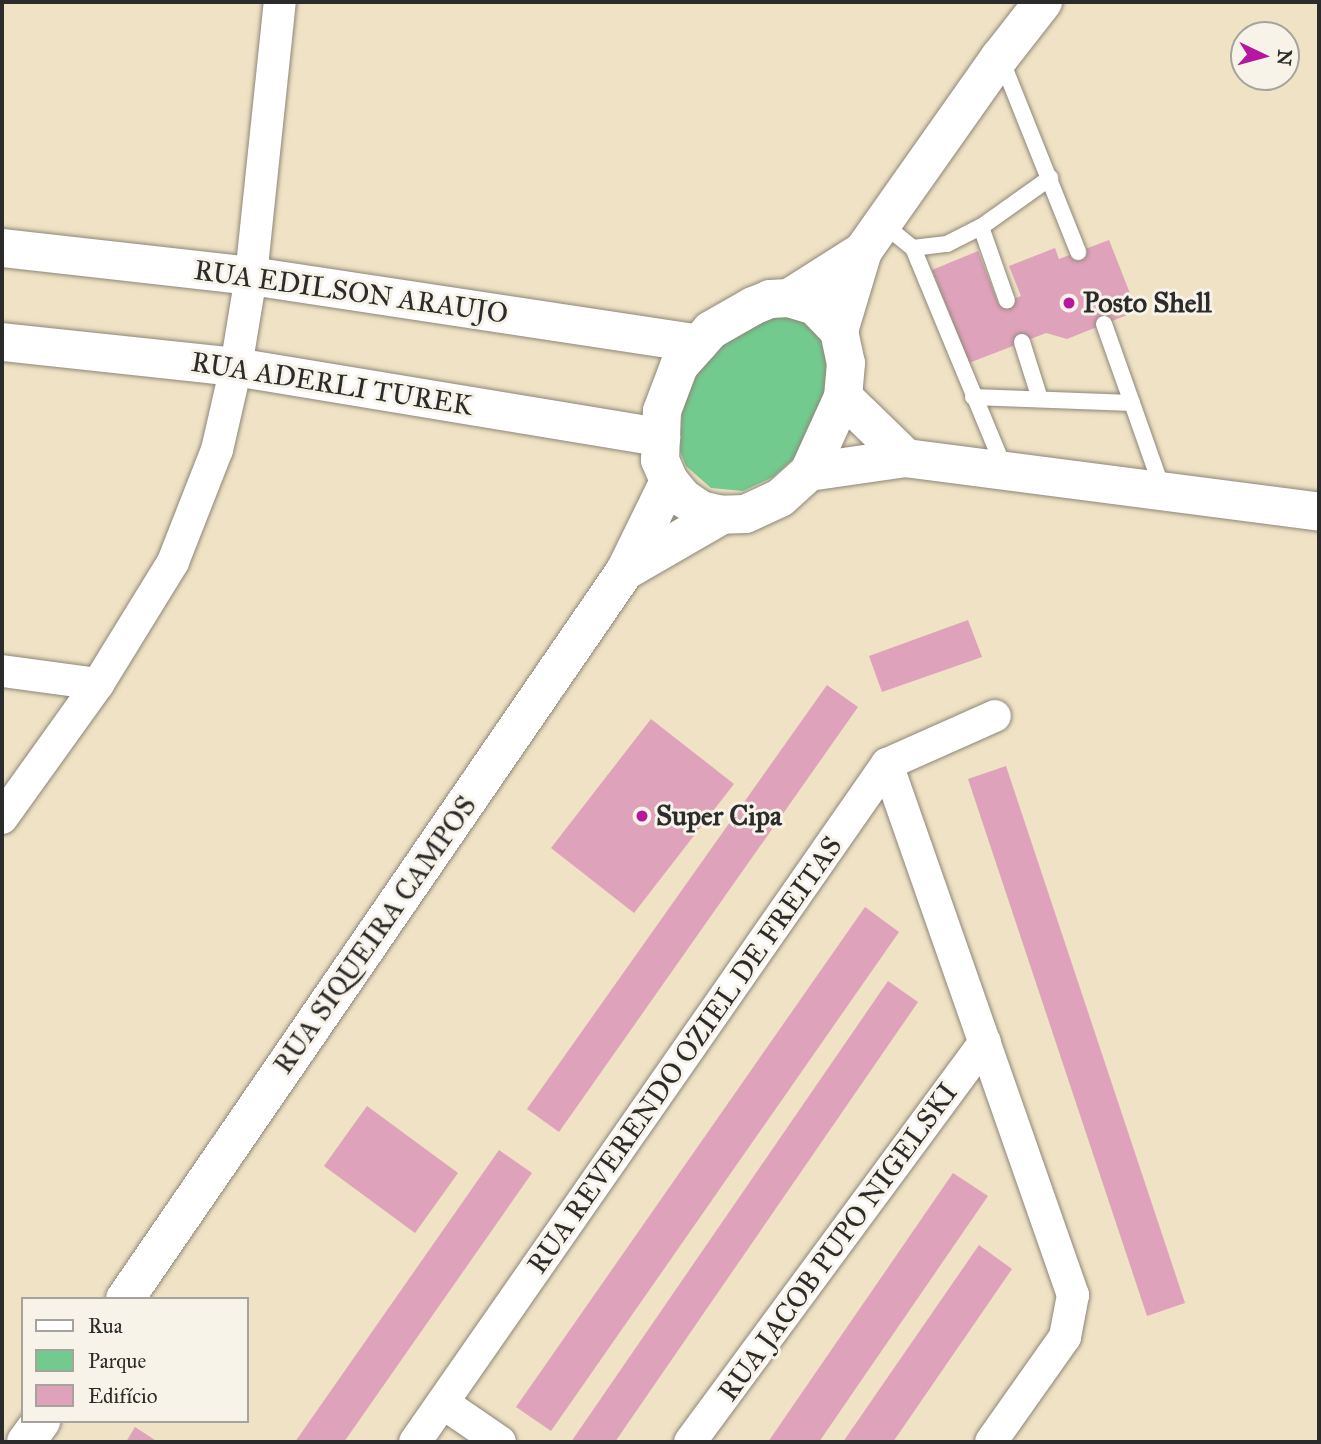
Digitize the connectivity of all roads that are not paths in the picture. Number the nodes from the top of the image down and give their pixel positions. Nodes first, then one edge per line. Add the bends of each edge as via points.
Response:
1 (280, 2) edge
2 (1043, 2) edge
3 (1000, 57) junction
4 (1050, 178) junction
5 (981, 227) junction
6 (873, 237) junction
7 (2, 248) edge
8 (913, 248) junction
9 (1078, 252) dead end
10 (251, 276) junction
11 (789, 298) junction
12 (1007, 301) dead end
13 (1104, 324) dead end
14 (839, 331) junction
15 (2, 342) edge
16 (1022, 342) dead end
17 (699, 344) junction
18 (236, 367) junction
19 (843, 397) junction
20 (973, 397) junction
21 (1040, 399) junction
22 (1132, 403) junction
23 (661, 437) junction
24 (906, 458) junction
25 (1004, 469) junction
26 (809, 472) junction
27 (669, 481) junction
28 (1164, 493) junction
29 (1319, 512) edge
30 (722, 515) junction
31 (625, 571) junction
32 (2, 671) edge
33 (98, 684) junction
34 (995, 716) dead end
35 (887, 764) junction
36 (2, 818) edge
37 (985, 1042) junction
38 (126, 1297) edge
39 (443, 1403) junction
40 (40, 1423) edge
41 (26, 1442) edge
42 (415, 1442) edge
43 (500, 1442) edge
44 (690, 1442) edge
45 (991, 1442) edge

1 - 10 street
2 - 3 main road
3 - 4 lane
3 - 6 main road
4 - 5 lane
4 - 9 lane
5 - 8 lane via 947,244
5 - 12 lane
6 - 8 lane
6 - 11 main road
6 - 14 main road
7 - 10 main road, RUA EDILSON ARAUJO
8 - 20 lane
10 - 17 main road, RUA EDILSON ARAUJO
10 - 18 street
11 - 14 main road via 815,306
11 - 17 main road via 753,306 711,330
13 - 22 lane
14 - 19 main road via 846,363
15 - 18 main road, RUA ADERLI TUREK
16 - 21 lane
17 - 23 main road via 679,366 662,411
18 - 23 main road, RUA ADERLI TUREK
18 - 33 street via 217,450 173,562
19 - 24 main road
19 - 26 main road
20 - 21 lane
20 - 25 lane
21 - 22 lane
22 - 28 lane
23 - 27 main road via 660,460
24 - 25 main road
24 - 26 main road
25 - 28 main road
26 - 30 main road via 780,498 745,514
27 - 30 main road via 701,510
27 - 31 main road, RUA SIQUEIRA CAMPOS
28 - 29 main road
30 - 31 main road, RUA SIQUEIRA CAMPOS
31 - 38 main road, RUA SIQUEIRA CAMPOS
32 - 33 street
33 - 36 street
34 - 35 street
35 - 37 street
35 - 39 street, RUA REVERENDO OZIEL DE FREITAS
37 - 44 street, RUA JACOB PUPO NIGELSKI
37 - 45 street via 1073,1295 1065,1337
39 - 42 street, RUA REVERENDO OZIEL DE FREITAS
39 - 43 street
40 - 41 main road

